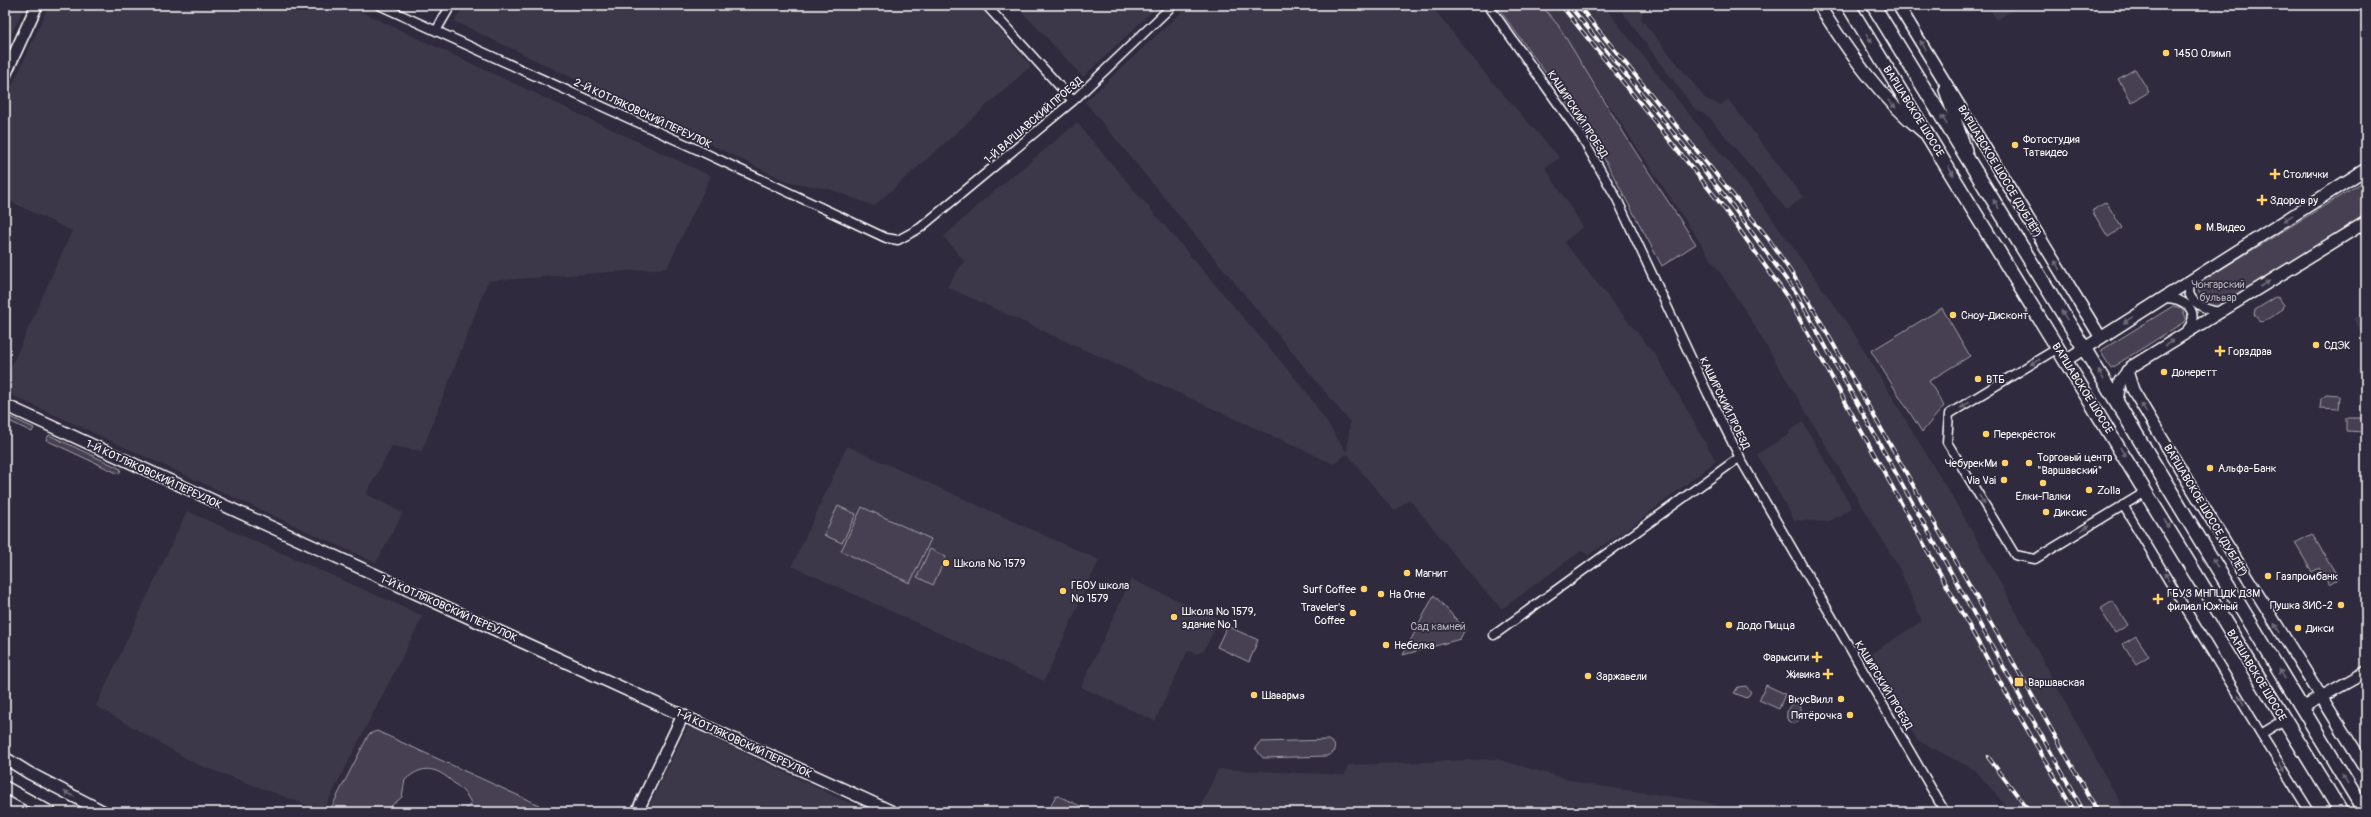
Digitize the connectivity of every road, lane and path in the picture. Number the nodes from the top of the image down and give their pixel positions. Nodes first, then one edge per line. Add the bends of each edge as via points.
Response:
1 (37, 5) edge
2 (379, 5) edge
3 (451, 5) edge
4 (986, 5) edge
5 (1173, 5) edge
6 (1488, 5) edge
7 (1819, 5) edge
8 (1848, 5) edge
9 (1873, 5) edge
10 (1898, 5) edge
11 (436, 30) junction
12 (1937, 69) junction
13 (5, 75) edge
14 (1072, 101) junction
15 (1930, 137) junction
16 (1972, 165) junction
17 (2366, 169) edge
18 (2366, 222) edge
19 (898, 240) joint
20 (2196, 275) junction
21 (2160, 298) junction
22 (2220, 312) junction
23 (2183, 334) junction
24 (2101, 338) junction
25 (2058, 348) junction
26 (2084, 348) junction
27 (2066, 360) junction
28 (2126, 371) junction
29 (2117, 402) junction
30 (5, 405) edge
31 (1740, 457) junction
32 (2147, 491) junction
33 (2123, 505) junction
34 (1494, 635) dead end
35 (2366, 672) edge
36 (2321, 696) junction
37 (2302, 707) junction
38 (683, 715) junction
39 (2284, 720) junction
40 (2261, 734) junction
41 (5, 758) edge
42 (2366, 769) edge
43 (5, 787) edge
44 (50, 812) edge
45 (104, 812) edge
46 (636, 812) edge
47 (893, 812) edge
48 (1945, 812) edge
49 (2310, 812) edge
50 (2341, 812) edge
51 (2365, 812) edge

1 - 13 street
2 - 11 street, 2-Й КОТЛЯКОВСКИЙ ПЕРЕУЛОК
3 - 11 street
4 - 14 street
5 - 14 street, 1-Й ВАРШАВСКИЙ ПРОЕЗД
6 - 31 street, КАШИРСКИЙ ПРОЕЗД via 1581,136 1617,199
7 -> 15 street via 1852,57 1882,94 1903,116
8 -> 15 main road, ВАРШАВСКОЕ ШОССЕ
16 -> 9 main road, ВАРШАВСКОЕ ШОССЕ
12 -> 10 street, ВАРШАВСКОЕ ШОССЕ (ДУБЛЁР)
11 - 19 street, 2-Й КОТЛЯКОВСКИЙ ПЕРЕУЛОК via 886,238
12 - 16 street
24 -> 12 street, ВАРШАВСКОЕ ШОССЕ (ДУБЛЁР)
14 - 19 street, 1-Й ВАРШАВСКИЙ ПРОЕЗД via 920,228
15 -> 25 main road, ВАРШАВСКОЕ ШОССЕ
26 -> 16 main road, ВАРШАВСКОЕ ШОССЕ
17 -> 20 street
22 -> 18 street
20 - 21 street
20 - 22 street via 2189,287 2191,297 2202,308
21 - 23 street via 2179,299 2191,310 2192,319
21 -> 24 street
22 - 23 street
28 -> 23 street
24 - 26 street
25 - 27 main road, ВАРШАВСКОЕ ШОССЕ
25 -> 33 street via 1949,414 1947,442 2015,555 2035,559
26 - 27 street
29 -> 26 main road, ВАРШАВСКОЕ ШОССЕ
27 -> 32 main road, ВАРШАВСКОЕ ШОССЕ
28 - 29 street via 2120,381
36 -> 28 street, ВАРШАВСКОЕ ШОССЕ (ДУБЛЁР) via 2193,490 2133,390
37 -> 29 main road, ВАРШАВСКОЕ ШОССЕ
30 - 38 street, 1-Й КОТЛЯКОВСКИЙ ПЕРЕУЛОК
31 - 34 street
31 - 48 street, КАШИРСКИЙ ПРОЕЗД
32 - 33 street
32 -> 39 main road, ВАРШАВСКОЕ ШОССЕ
40 -> 33 street
35 - 36 street
36 - 37 street
36 - 42 street, ВАРШАВСКОЕ ШОССЕ (ДУБЛЁР)
51 -> 37 main road, ВАРШАВСКОЕ ШОССЕ
38 - 46 street
38 - 47 street, 1-Й КОТЛЯКОВСКИЙ ПЕРЕУЛОК
39 - 40 street
39 - 50 main road, ВАРШАВСКОЕ ШОССЕ
40 -> 49 street
45 -> 41 street
43 - 44 street

